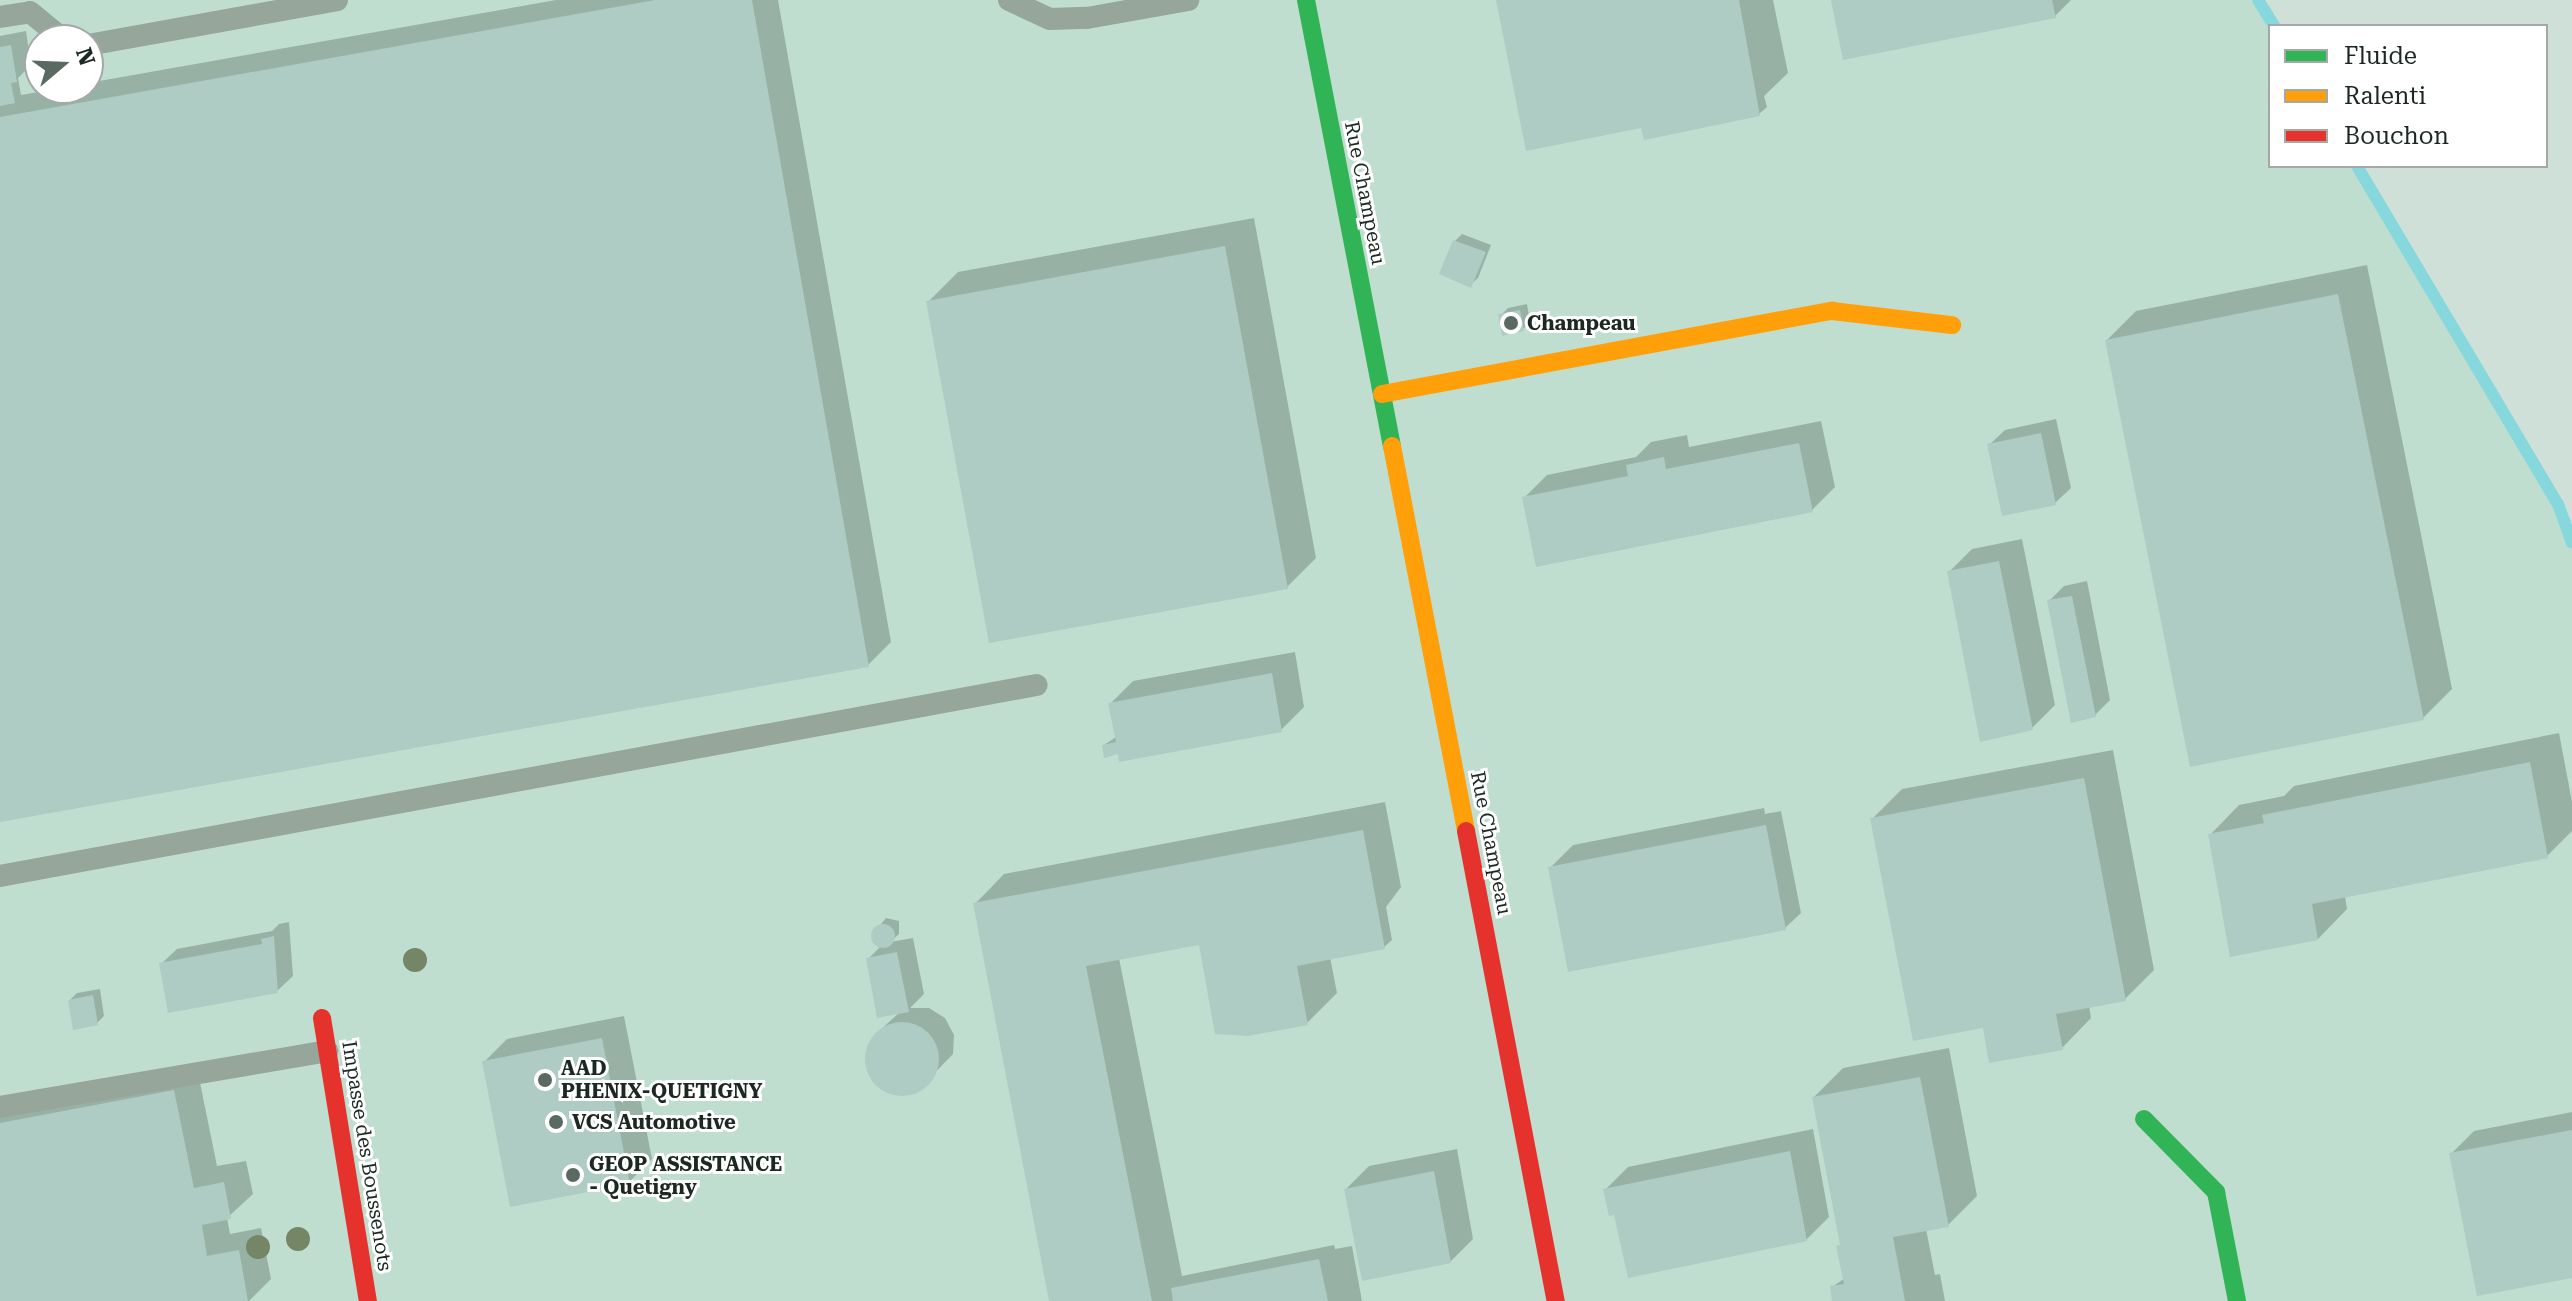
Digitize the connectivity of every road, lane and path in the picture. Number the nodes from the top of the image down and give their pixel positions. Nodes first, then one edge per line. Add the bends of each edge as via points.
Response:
1 (337, 0) edge
2 (1009, 0) edge
3 (1188, 0) edge
4 (1306, 0) edge
5 (0, 17) edge
6 (45, 24) edge
7 (104, 42) edge
8 (1952, 325) dead end
9 (1382, 394) junction
10 (1037, 685) dead end
11 (0, 876) edge
12 (322, 1018) dead end
13 (327, 1051) junction
14 (0, 1107) edge
15 (2144, 1119) dead end
16 (368, 1301) edge
17 (1556, 1301) edge
18 (2237, 1301) edge

1 - 7 lane
2 - 3 lane via 1050,19 1087,18
4 - 9 street, Rue Champeau
5 - 6 lane via 30,12
8 - 9 street via 1832,311
9 - 17 street, Rue Champeau
10 - 11 lane
12 - 13 street, Impasse des Boussenots
13 - 14 lane
13 - 16 street, Impasse des Boussenots
15 - 18 street via 2216,1192

